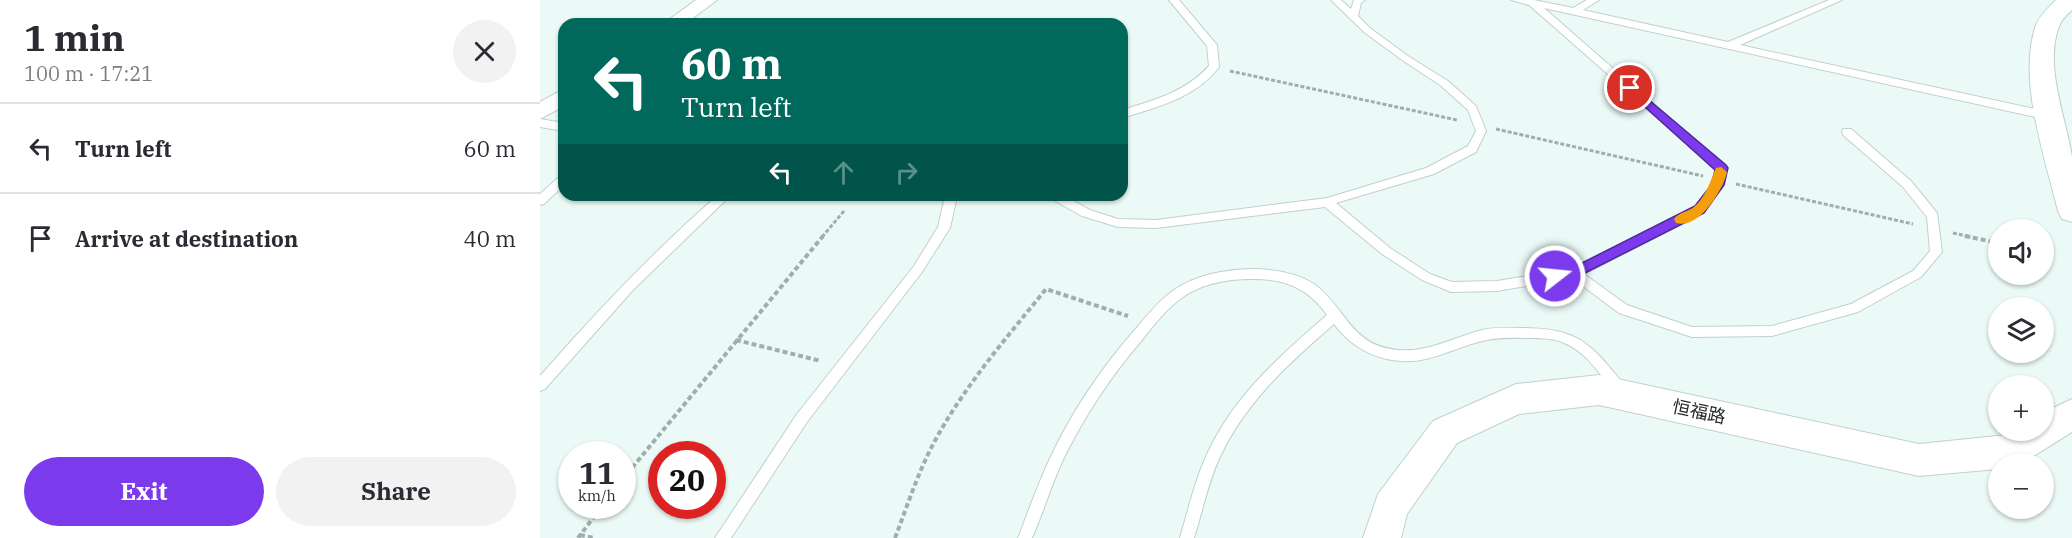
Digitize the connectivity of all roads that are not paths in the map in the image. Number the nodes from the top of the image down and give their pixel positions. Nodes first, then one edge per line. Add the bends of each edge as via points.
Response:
1 (708, 0) edge
2 (1174, 0) edge
3 (1336, 0) edge
4 (1360, 0) edge
5 (1516, 0) edge
6 (1594, 0) edge
7 (1838, 0) edge
8 (2069, 0) edge
9 (1531, 2) junction
10 (1574, 10) junction
11 (1353, 17) junction
12 (681, 18) edge
13 (1730, 45) junction
14 (558, 100) edge
15 (540, 112) edge
16 (1128, 112) edge
17 (2050, 116) junction
18 (540, 123) edge
19 (558, 126) edge
20 (1847, 132) dead end
21 (558, 184) edge
22 (540, 201) edge
23 (718, 201) edge
24 (950, 201) edge
25 (1065, 201) edge
26 (1327, 202) junction
27 (2072, 211) edge
28 (1574, 273) junction
29 (1335, 315) junction
30 (540, 386) edge
31 (1624, 396) junction
32 (2072, 414) edge
33 (722, 538) edge
34 (1025, 538) edge
35 (1187, 538) edge
36 (1382, 538) edge

1 - 12 street
2 - 16 lane via 1212,45 1214,67 1201,84
3 - 11 lane
4 - 11 lane
5 - 9 lane
6 - 10 lane
7 - 13 lane
8 - 17 street via 2048,23 2041,64
9 - 10 lane
9 - 28 lane via 1722,168 1719,180 1699,210
10 - 13 lane
11 - 26 lane via 1444,83 1472,108 1481,131 1472,149 1430,171
13 - 17 lane
14 - 15 street
17 - 27 street
18 - 19 lane
20 - 28 lane via 1906,184 1933,216 1936,252 1917,274 1854,308 1772,331 1692,332 1623,309
21 - 22 lane
23 - 30 lane via 604,312
24 - 33 lane via 945,228 918,269 802,418
25 - 26 lane via 1086,213 1119,223 1156,224
26 - 28 lane via 1386,251 1426,277 1450,287 1497,286
29 - 31 lane via 1353,337 1371,348 1406,356 1487,334 1559,334 1577,342 1593,356
29 - 34 lane via 1316,292 1303,284 1266,274 1233,274 1179,293 1138,333 1087,407 1058,457
29 - 35 lane via 1284,360 1245,405 1216,450
31 - 32 street, 恒福路 via 1919,460 2012,451
31 - 36 street, 恒福路 via 1599,390 1516,399 1445,432 1391,506

